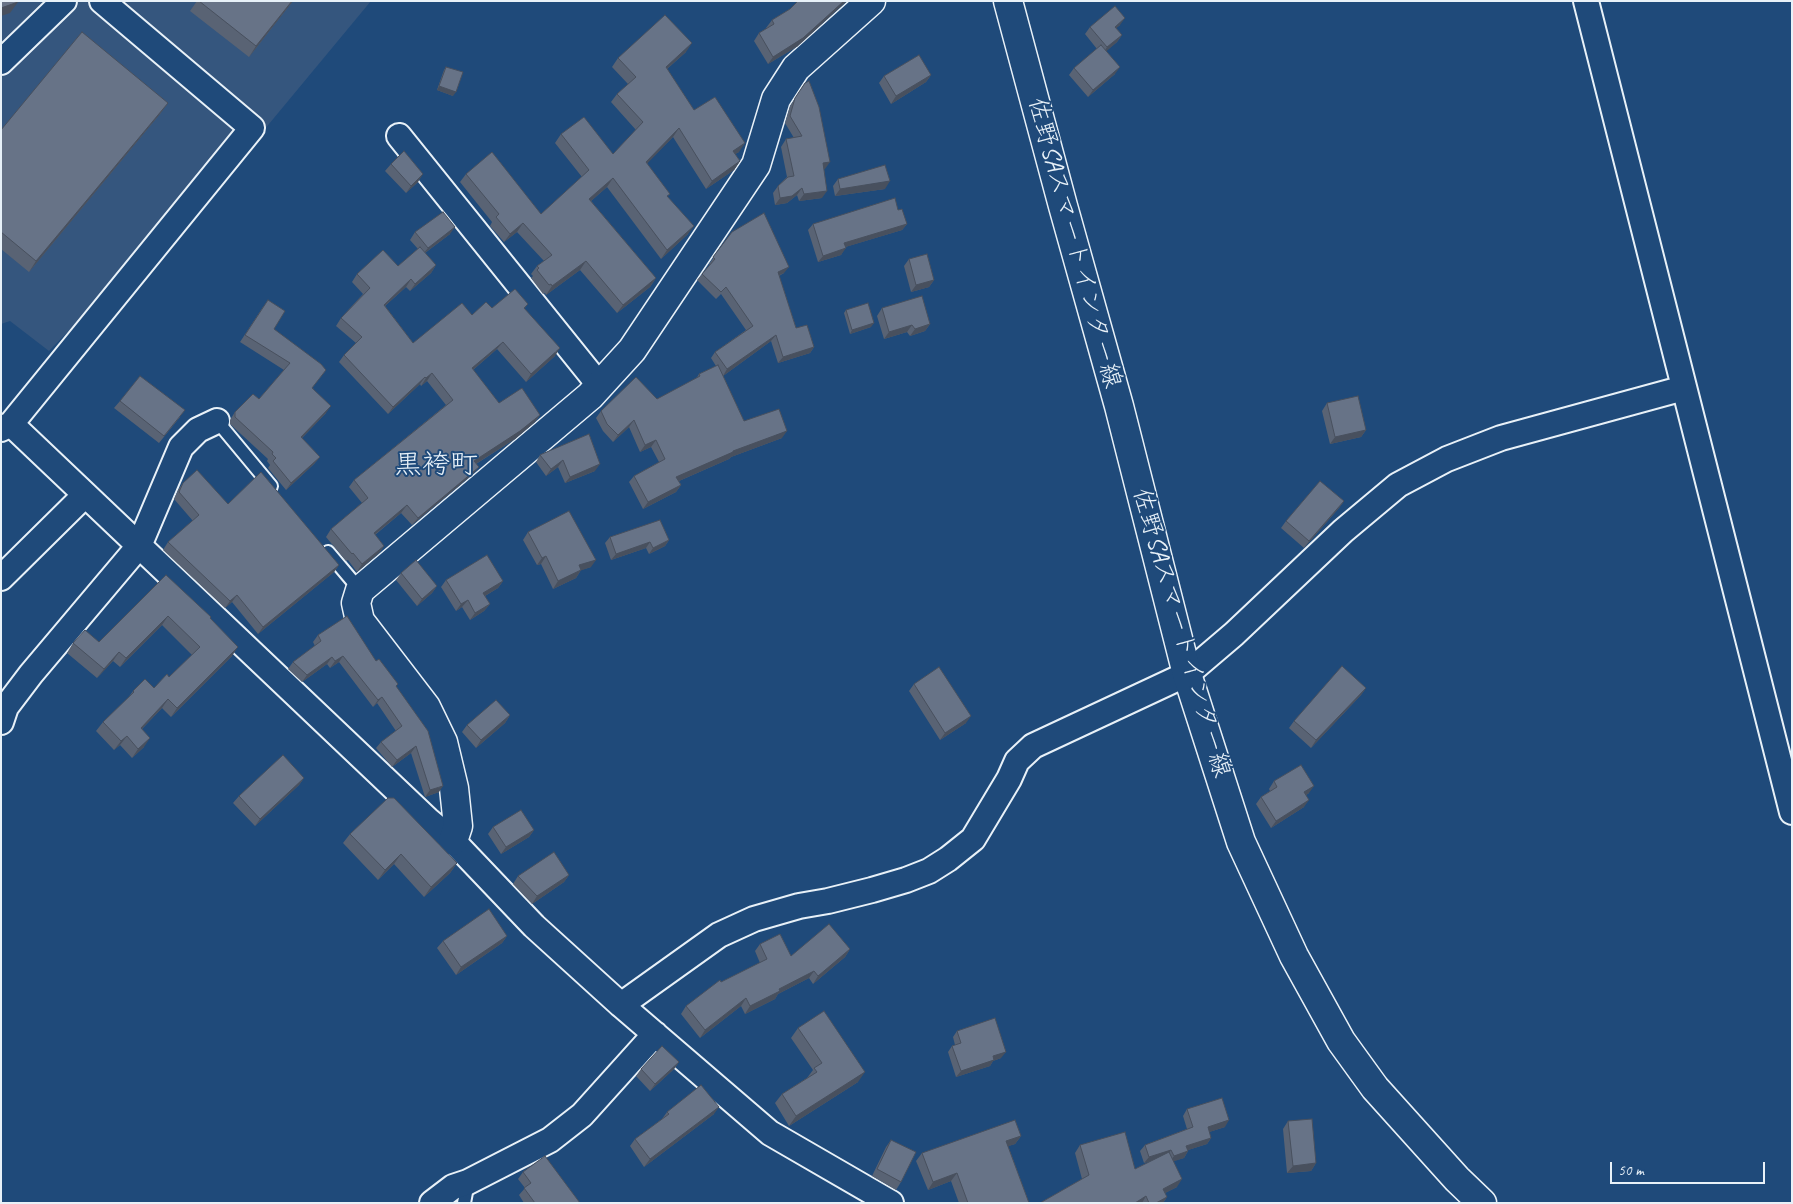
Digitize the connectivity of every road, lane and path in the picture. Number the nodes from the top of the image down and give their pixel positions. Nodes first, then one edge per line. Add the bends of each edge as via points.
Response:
1 (64, 1) edge
2 (102, 1) edge
3 (871, 1) edge
4 (1008, 1) edge
5 (1586, 1) edge
6 (1, 62) edge
7 (399, 136) dead end
8 (600, 386) junction
9 (1684, 388) junction
10 (217, 421) joint
11 (6, 426) edge
12 (85, 495) junction
13 (279, 495) edge
14 (317, 539) edge
15 (139, 546) junction
16 (1, 578) edge
17 (360, 590) junction
18 (1187, 674) junction
19 (1, 722) edge
20 (1792, 812) edge
21 (453, 841) junction
22 (621, 1005) junction
23 (655, 1034) junction
24 (466, 1192) edge
25 (432, 1203) edge
26 (891, 1203) edge
27 (1482, 1203) edge

1 - 6 street
2 - 11 street via 252,128
3 - 8 main road via 796,68 776,99 756,165 632,350
4 - 18 main road, 佐野SAスマートインター線 via 1119,406
5 - 9 street
7 - 8 street
8 - 17 main road
9 - 18 street via 1501,438 1447,459 1398,485
9 - 20 street
10 - 13 lane
10 - 15 street via 198,430 181,447
11 - 12 street
12 - 15 street
12 - 16 street
14 - 17 lane
15 - 19 street via 31,674 6,707
15 - 21 street
17 - 21 main road via 356,603 360,621 426,707 442,742 454,788 458,826
18 - 22 street via 1033,746 1017,760 973,839 929,871 872,890 754,919 719,935
18 - 27 main road, 佐野SAスマートインター線 via 1241,842 1294,956 1341,1041 1381,1096 1456,1180
21 - 22 street via 534,926
22 - 23 street
23 - 24 street via 582,1115 550,1140
23 - 26 street via 770,1133
24 - 25 street via 453,1187

